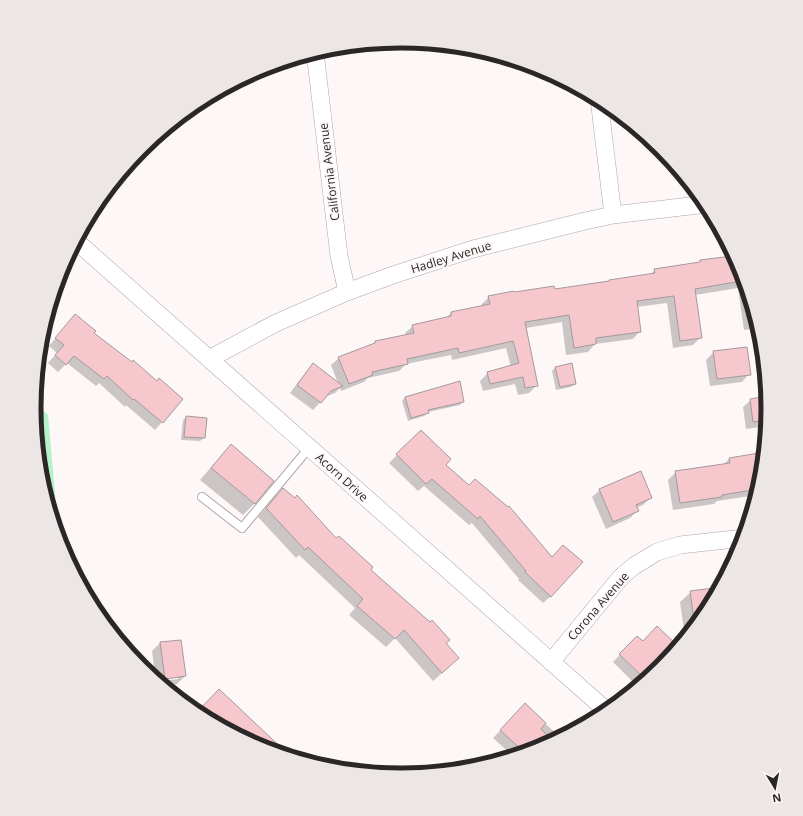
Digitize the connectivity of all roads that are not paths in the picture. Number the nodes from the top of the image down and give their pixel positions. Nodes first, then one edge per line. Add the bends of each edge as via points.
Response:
1 (315, 58) edge
2 (600, 107) edge
3 (699, 205) edge
4 (613, 215) junction
5 (80, 245) edge
6 (347, 292) junction
7 (209, 359) junction
8 (309, 448) junction
9 (202, 496) dead end
10 (738, 539) edge
11 (551, 662) junction
12 (603, 707) edge

1 - 6 street, California Avenue via 339,256
2 - 4 street
3 - 4 street, Hadley Avenue
4 - 6 street, Hadley Avenue via 473,249
5 - 7 street, Acorn Drive
6 - 7 street, Hadley Avenue via 276,323
7 - 8 street, Acorn Drive
8 - 9 lane via 242,528
8 - 11 street, Acorn Drive
10 - 11 street, Corona Avenue via 680,545 657,552 634,566
11 - 12 street, Acorn Drive

